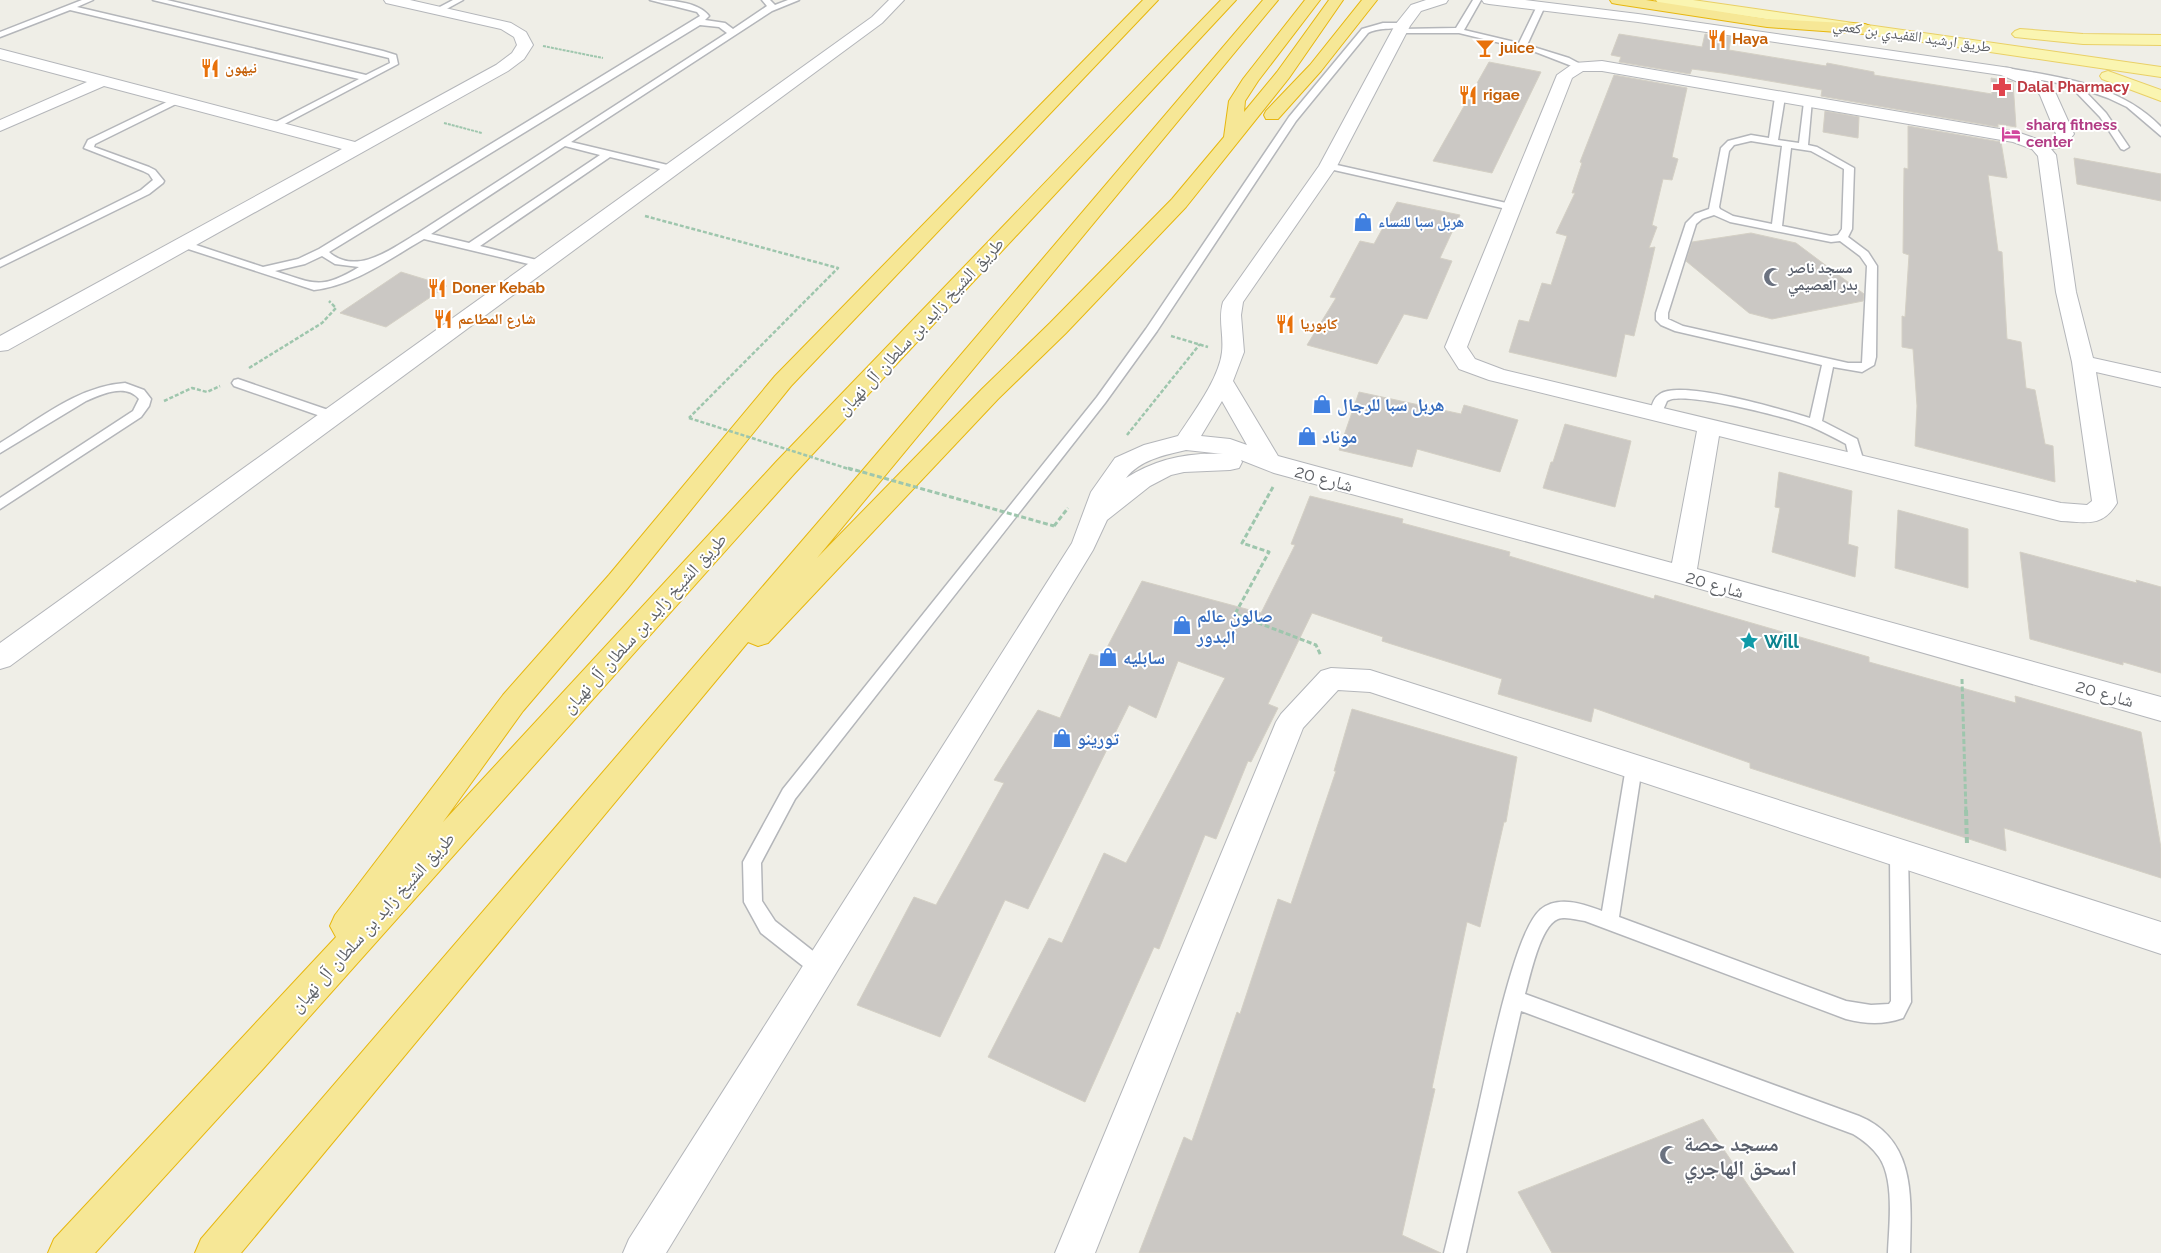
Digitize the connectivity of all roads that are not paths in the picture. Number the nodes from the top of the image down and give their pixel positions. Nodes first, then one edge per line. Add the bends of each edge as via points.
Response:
1 (89, 0) edge
2 (158, 0) edge
3 (391, 0) edge
4 (459, 0) edge
5 (654, 0) edge
6 (795, 0) edge
7 (897, 0) edge
8 (1151, 0) edge
9 (1229, 0) edge
10 (1271, 0) edge
11 (1313, 0) edge
12 (1336, 0) edge
13 (1370, 0) edge
14 (1441, 0) edge
15 (1477, 0) edge
16 (1489, 0) edge
17 (1617, 0) edge
18 (1663, 0) edge
19 (1765, 0) edge
20 (702, 1) edge
21 (768, 4) edge
22 (681, 5) junction
23 (1541, 6) junction
24 (70, 8) junction
25 (438, 10) junction
26 (1880, 16) dead end
27 (698, 22) junction
28 (1914, 26) junction
29 (1402, 28) junction
30 (1964, 28) dead end
31 (1866, 29) junction
32 (1460, 31) junction
33 (2002, 32) dead end
34 (732, 34) junction
35 (0, 35) edge
36 (2161, 40) edge
37 (1522, 46) junction
38 (0, 54) edge
39 (2161, 58) edge
40 (1580, 66) junction
41 (2004, 71) junction
42 (2161, 72) edge
43 (367, 78) junction
44 (101, 82) junction
45 (2071, 83) junction
46 (2161, 96) edge
47 (1780, 97) junction
48 (176, 101) junction
49 (1809, 102) junction
50 (0, 126) edge
51 (274, 126) junction
52 (2161, 133) edge
53 (1232, 139) junction
54 (1774, 141) junction
55 (563, 143) junction
56 (1787, 144) junction
57 (2038, 145) junction
58 (1802, 147) junction
59 (2124, 147) dead end
60 (357, 148) junction
61 (608, 154) junction
62 (1328, 166) junction
63 (672, 169) junction
64 (1511, 207) junction
65 (1715, 212) junction
66 (1777, 228) junction
67 (422, 235) junction
68 (1842, 238) junction
69 (182, 244) junction
70 (471, 247) junction
71 (323, 251) junction
72 (378, 262) junction
73 (0, 264) edge
74 (541, 264) junction
75 (262, 270) junction
76 (0, 345) edge
77 (2083, 362) junction
78 (1828, 363) junction
79 (2161, 380) edge
80 (1222, 381) junction
81 (238, 383) dead end
82 (1656, 414) junction
83 (332, 416) junction
84 (1815, 423) junction
85 (1709, 428) junction
86 (1186, 442) junction
87 (0, 449) edge
88 (1857, 462) junction
89 (1276, 464) junction
90 (0, 504) edge
91 (1096, 515) junction
92 (1683, 575) junction
93 (0, 658) edge
94 (2161, 709) edge
95 (1634, 767) junction
96 (598, 800) junction
97 (1899, 853) junction
98 (1609, 922) junction
99 (2161, 938) edge
100 (820, 968) junction
101 (1514, 999) junction
102 (249, 1057) junction
103 (68, 1253) edge
104 (215, 1253) edge
105 (643, 1253) edge
106 (1075, 1253) edge
107 (1455, 1253) edge
108 (1899, 1253) edge

1 - 24 lane
2 - 43 lane via 393,57 394,64
3 - 25 street
4 - 25 lane
5 - 22 lane
6 - 21 lane
7 - 63 street via 877,20
8 - 102 highway via 783,381 618,582 513,703
9 - 102 highway, طريق الشيخ زايد بن سلطان آل نهيان via 785,468
10 - 96 highway
11 - 53 highway via 1237,101
12 - 53 highway via 1283,76
13 - 53 highway via 1292,94 1272,114
14 - 29 street via 1416,8
15 - 32 lane
16 - 23 street
17 - 31 highway via 1767,22
18 - 31 main road, طريق ارشيد القفيدي بن كعمي
19 - 26 main road, طريق ارشيد القفيدي بن كعمي
20 - 22 lane
21 - 34 lane
22 - 27 lane via 704,12 703,19
23 - 37 lane
23 - 41 street
24 - 35 lane
24 - 43 lane
25 - 60 street via 506,26 521,35 525,45 518,56 502,68
27 - 34 lane via 724,26
27 - 71 lane
28 - 31 main road, طريق ارشيد القفيدي بن كعمي
28 - 42 main road, طريق ارشيد القفيدي بن كعمي
28 - 46 main road via 2077,67
29 - 32 lane
29 - 62 street
29 - 100 lane via 1385,24 1365,31 1292,119 1151,331 1101,400 789,794 752,862 753,902 768,927
30 - 39 main road, طريق ارشيد القفيدي بن كعمي
32 - 37 lane
33 - 36 main road via 2083,39
34 - 55 lane
37 - 40 lane
38 - 44 street
40 - 47 street via 1602,66
40 - 64 street via 1565,75
41 - 45 lane
41 - 57 street via 2041,86 2048,94 2065,134 2058,144
43 - 51 lane
44 - 48 street
44 - 50 street
45 - 52 lane via 2130,105 2150,118
45 - 59 lane via 2095,104
47 - 49 street
47 - 54 lane
48 - 51 street
48 - 73 lane via 91,142 88,148 146,169 159,181 145,192
49 - 57 street via 2017,137
49 - 58 lane
51 - 60 street
53 - 96 highway via 1138,247 990,394
54 - 56 lane
54 - 65 lane via 1744,139 1726,146
55 - 61 lane
55 - 67 lane
56 - 58 lane
56 - 66 lane
57 - 77 street via 2046,155 2066,292
58 - 68 lane via 1820,151 1849,168 1847,229
60 - 69 street
61 - 63 lane
61 - 70 lane
62 - 64 lane
62 - 80 street via 1233,302 1229,315 1233,354
63 - 74 street
64 - 82 street via 1456,347 1467,364
65 - 66 lane via 1730,219
65 - 78 lane via 1694,218 1691,224 1662,320 1679,329
66 - 68 lane via 1831,239
67 - 70 lane
67 - 72 lane
68 - 78 lane via 1864,254 1872,266 1870,358 1868,365 1862,368
69 - 75 lane
69 - 76 street
70 - 74 lane
71 - 72 lane via 330,259 346,264
71 - 75 lane via 295,264
72 - 75 lane via 347,279 314,287
74 - 83 street
77 - 79 street
77 - 88 street via 2105,503 2093,514 2061,512
78 - 84 lane
80 - 86 street
80 - 89 street
81 - 83 lane
82 - 84 lane via 1660,400 1668,394 1695,393
82 - 85 street
83 - 93 street
84 - 88 lane via 1852,442
85 - 88 street
85 - 92 street
86 - 89 street via 1230,447
86 - 91 street via 1152,450 1124,464 1103,492
87 - 90 lane via 82,398 103,390 134,389 145,399 137,414
89 - 91 street via 1204,460 1167,467 1140,480
89 - 92 street, شارع 20
91 - 100 street via 1084,544
92 - 94 street, شارع 20
95 - 97 street
95 - 98 lane
95 - 106 street via 1370,681 1331,679 1291,722
96 - 104 highway
97 - 98 lane via 1900,1002 1896,1011 1882,1016 1846,1010
97 - 99 street
98 - 101 lane via 1568,910 1554,911 1544,918 1534,934
100 - 105 street
101 - 107 lane
101 - 108 lane via 1859,1126 1879,1140 1892,1157 1898,1175
102 - 103 highway, طريق الشيخ زايد بن سلطان آل نهيان

